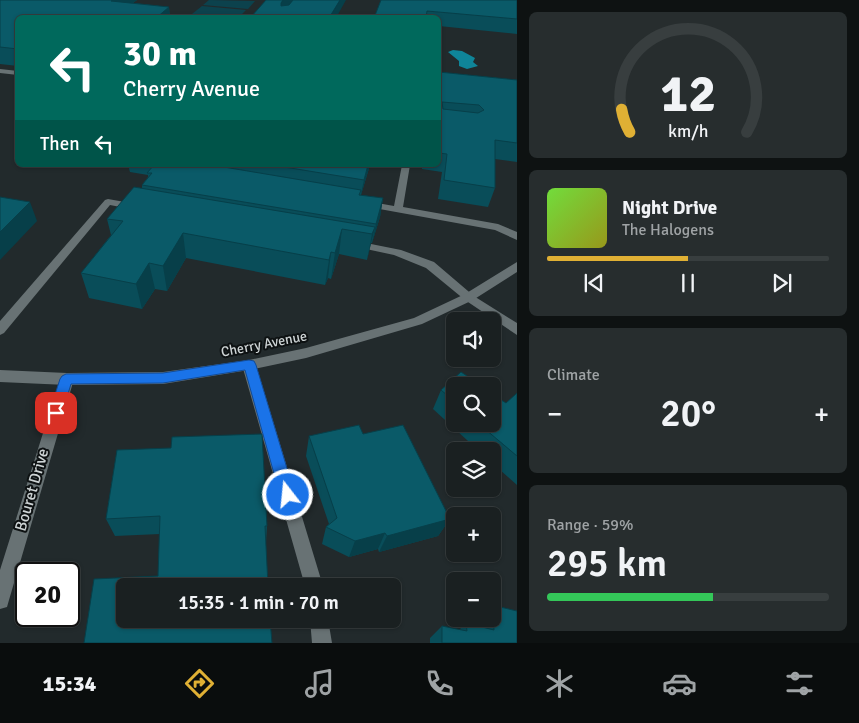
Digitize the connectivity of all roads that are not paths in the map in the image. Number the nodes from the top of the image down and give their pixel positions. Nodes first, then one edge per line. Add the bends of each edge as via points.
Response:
1 (0, 71) edge
2 (15, 73) edge
3 (406, 167) edge
4 (359, 203) edge
5 (147, 209) edge
6 (398, 209) junction
7 (516, 237) edge
8 (342, 242) edge
9 (516, 266) edge
10 (468, 297) junction
11 (0, 330) edge
12 (516, 330) edge
13 (249, 365) junction
14 (0, 376) edge
15 (66, 379) junction
16 (312, 578) edge
17 (0, 600) edge
18 (320, 628) edge
19 (322, 643) edge

1 - 2 street
3 - 6 street
4 - 6 street
5 - 11 street via 108,202
6 - 7 street via 498,227
8 - 10 street via 372,247 430,265
9 - 10 street, Cherry Avenue
10 - 12 street
10 - 13 street, Cherry Avenue via 418,321 306,353
13 - 15 street, Cherry Avenue via 163,378
13 - 16 street
14 - 15 street, Cherry Avenue
15 - 17 street, Bouret Drive
18 - 19 street

